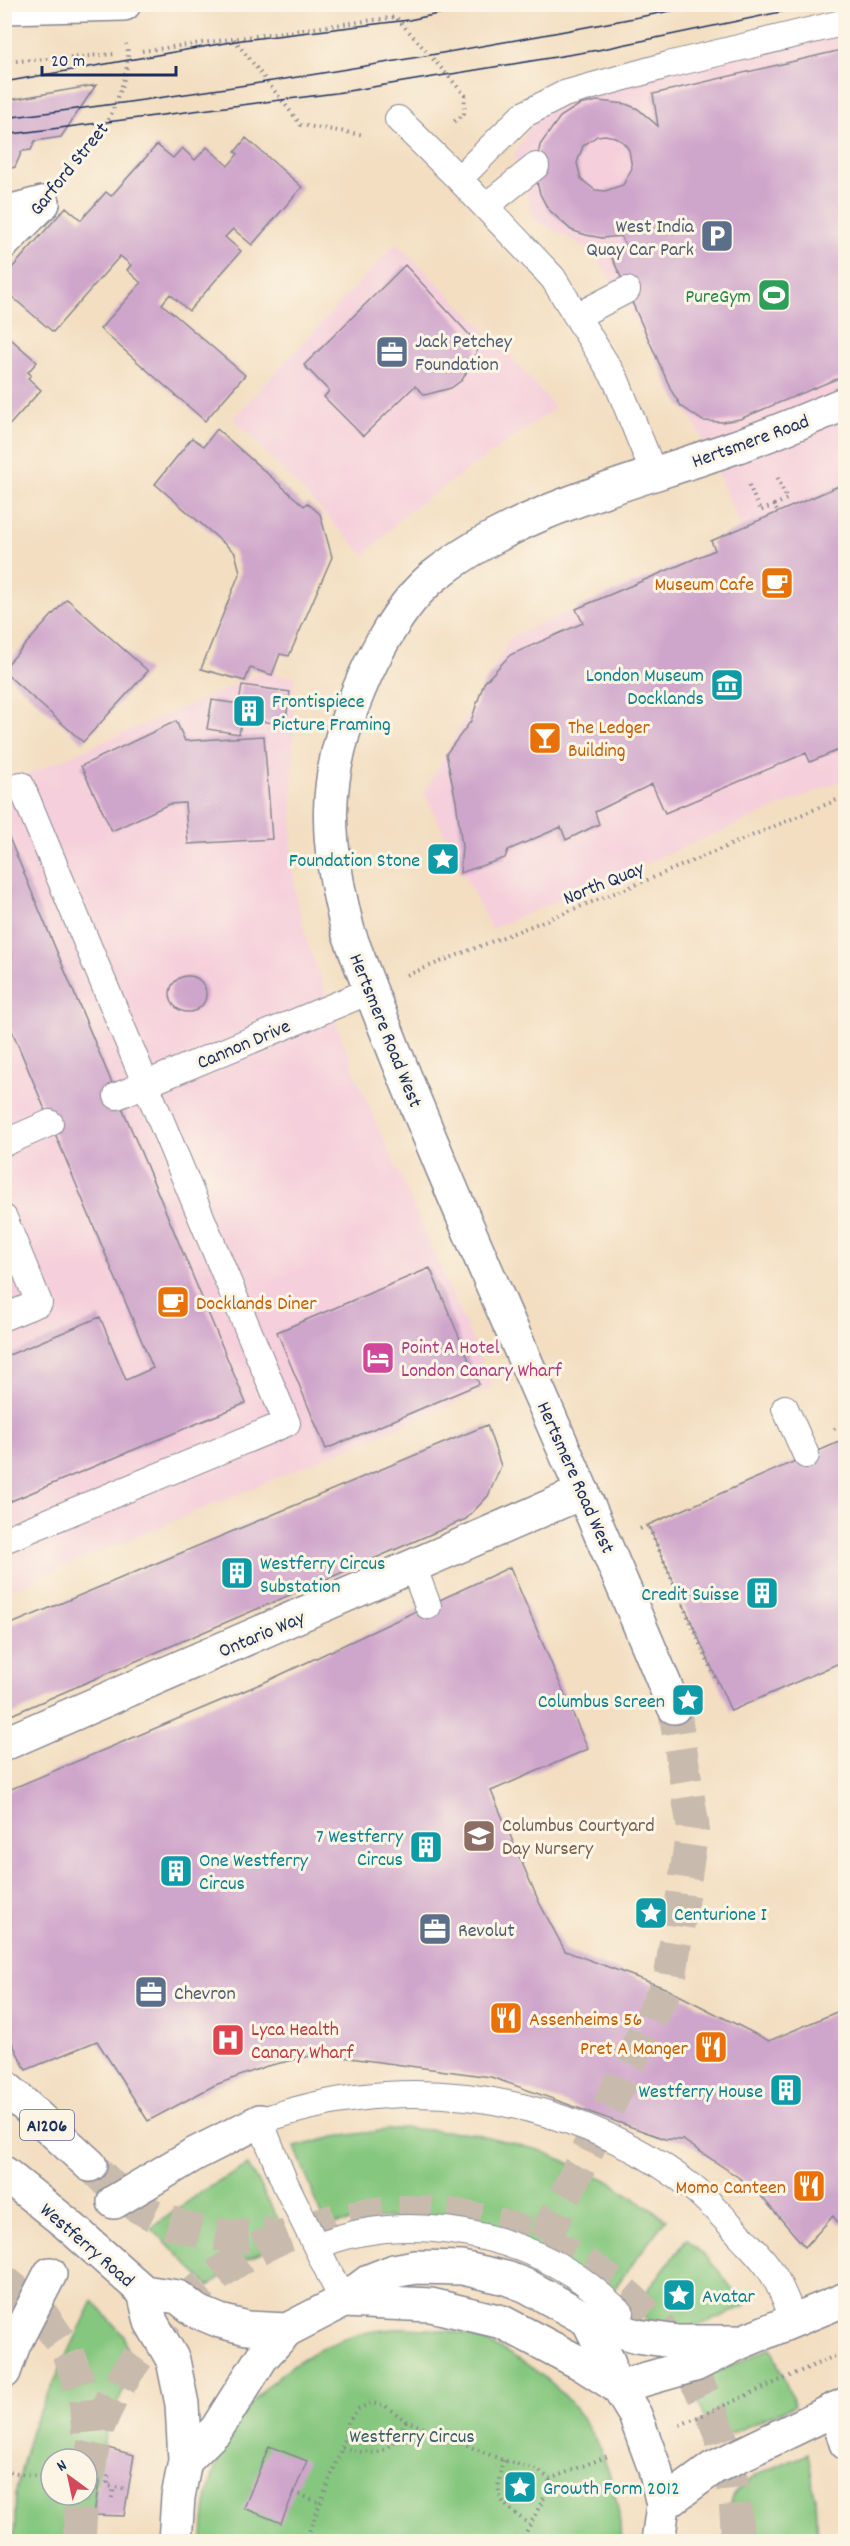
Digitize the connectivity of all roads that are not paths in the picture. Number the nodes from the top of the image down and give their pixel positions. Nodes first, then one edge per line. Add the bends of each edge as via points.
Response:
1 (122, 5) edge
2 (4, 7) edge
3 (846, 22) edge
4 (398, 119) dead end
5 (536, 166) dead end
6 (459, 179) junction
7 (486, 206) junction
8 (4, 213) edge
9 (4, 242) edge
10 (627, 290) dead end
11 (577, 316) junction
12 (846, 403) edge
13 (654, 474) junction
14 (21, 785) dead end
15 (370, 991) junction
16 (148, 1084) junction
17 (117, 1096) dead end
18 (50, 1124) dead end
19 (4, 1143) edge
20 (4, 1218) edge
21 (4, 1317) edge
22 (785, 1408) dead end
23 (806, 1455) dead end
24 (583, 1492) junction
25 (4, 1540) edge
26 (413, 1566) junction
27 (428, 1606) dead end
28 (674, 1707) tunnel mouth
29 (4, 1744) edge
30 (4, 2086) edge
31 (260, 2121) junction
32 (90, 2165) tunnel mouth
33 (4, 2173) edge
34 (114, 2202) dead end
35 (317, 2246) junction
36 (50, 2274) dead end
37 (144, 2292) junction
38 (846, 2299) edge
39 (343, 2301) junction
40 (621, 2313) dead end
41 (588, 2320) junction
42 (794, 2320) junction
43 (287, 2330) junction
44 (739, 2343) junction
45 (4, 2372) edge
46 (614, 2384) junction
47 (840, 2406) edge
48 (846, 2443) edge
49 (185, 2461) junction
50 (663, 2505) junction
51 (175, 2541) edge
52 (658, 2541) edge

1 - 2 main road
3 - 6 lane via 564,94 523,115
4 - 6 lane
5 - 7 lane
6 - 7 lane
7 - 11 lane via 554,278
8 - 9 main road, Garford Street via 43,203
10 - 11 lane
11 - 13 lane via 616,380
12 - 13 main road, Hertsmere Road via 734,448
13 - 15 main road, Hertsmere Road West via 522,522 479,545 433,578 395,620 367,669 346,720 333,771 329,825 335,879
14 - 16 lane
15 - 16 lane, Cannon Drive
15 - 24 main road, Hertsmere Road West via 467,1230
16 - 17 lane, Cannon Drive
16 - 25 lane via 287,1424
18 - 19 lane
20 - 21 lane via 39,1303
22 - 23 lane
24 - 26 main road, Ontario Way
24 - 28 main road, Hertsmere Road West
26 - 27 lane
26 - 29 main road, Ontario Way
30 - 32 main road, A1206
31 - 34 main road
31 - 35 lane
31 - 42 lane via 344,2099 435,2095 524,2108 576,2124 657,2164 712,2205 769,2267
33 - 37 main road, Westferry Road
35 - 39 lane
35 - 40 lane via 354,2234 401,2229 435,2229 479,2236 523,2249 573,2275
36 - 45 main road
37 - 43 main road, Westferry Road via 178,2297 196,2311 246,2328
37 - 49 main road, Westferry Road via 151,2322 172,2360 180,2386
38 - 42 main road
39 - 41 main road via 371,2280 394,2271 438,2266 506,2278
39 - 43 main road
39 - 46 main road via 432,2305 502,2322
41 - 44 main road via 637,2336 678,2342
41 - 46 main road via 609,2363
42 - 44 main road
43 - 49 main road via 262,2357 216,2430
44 - 46 main road via 695,2365
46 - 50 main road via 646,2440
47 - 48 main road
47 - 50 main road via 712,2468
49 - 51 main road
50 - 52 main road

